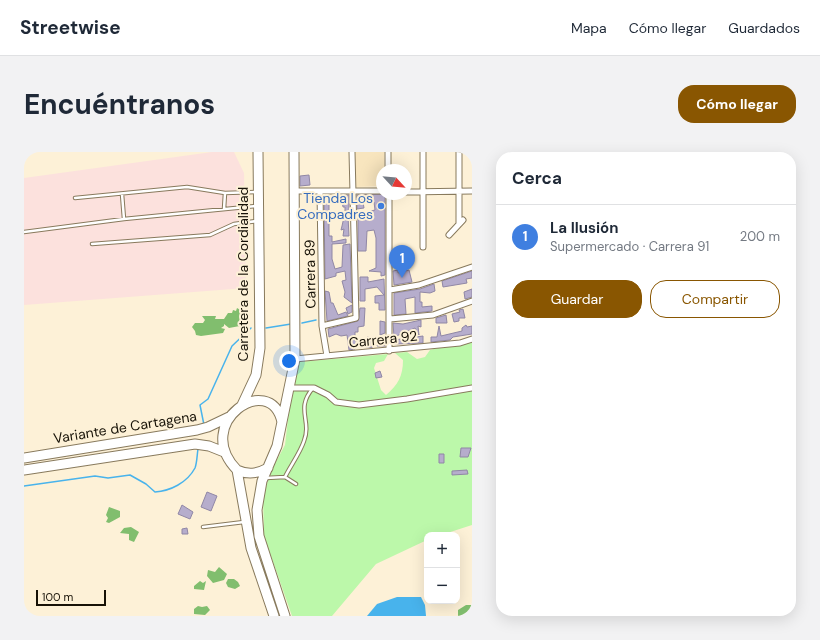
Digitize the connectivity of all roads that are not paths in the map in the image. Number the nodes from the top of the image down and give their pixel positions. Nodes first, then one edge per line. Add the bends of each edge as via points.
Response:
1 (258, 152) edge
2 (294, 152) edge
3 (352, 152) edge
4 (388, 152) edge
5 (422, 152) edge
6 (459, 152) edge
7 (388, 164) edge
8 (294, 191) junction
9 (320, 191) junction
10 (353, 191) junction
11 (376, 191) edge
12 (472, 191) edge
13 (257, 192) junction
14 (412, 192) edge
15 (423, 192) junction
16 (459, 192) junction
17 (225, 193) junction
18 (122, 194) junction
19 (75, 198) dead end
20 (389, 200) edge
21 (258, 206) junction
22 (224, 209) junction
23 (124, 219) junction
24 (258, 221) junction
25 (24, 232) edge
26 (449, 235) dead end
27 (92, 244) dead end
28 (423, 248) dead end
29 (472, 267) edge
30 (390, 290) junction
31 (472, 301) edge
32 (390, 319) junction
33 (322, 326) junction
34 (472, 339) edge
35 (389, 351) junction
36 (327, 356) junction
37 (295, 359) junction
38 (290, 388) junction
39 (314, 388) junction
40 (472, 388) edge
41 (242, 405) junction
42 (229, 417) junction
43 (282, 422) junction
44 (224, 452) junction
45 (24, 458) edge
46 (268, 468) junction
47 (24, 470) edge
48 (237, 470) junction
49 (285, 477) junction
50 (263, 478) junction
51 (296, 484) dead end
52 (246, 522) junction
53 (203, 527) dead end
54 (274, 616) edge
55 (285, 616) edge

1 - 13 highway, Carretera de la Cordialidad
2 - 8 highway
3 - 10 street
4 - 7 street
5 - 15 street
6 - 16 street
8 - 9 street
8 - 37 highway
9 - 10 street
9 - 33 street, Carrera 89
10 - 11 street
10 - 33 street via 356,318
12 - 16 street
13 - 17 lane
13 - 21 highway, Carretera de la Cordialidad
14 - 15 street
15 - 16 street
15 - 28 street
16 - 26 street via 461,222
17 - 18 lane via 187,187
17 - 22 lane
18 - 19 lane
18 - 23 lane
20 - 30 street
21 - 22 lane
21 - 24 highway, Carretera de la Cordialidad
22 - 23 lane
23 - 25 lane
24 - 27 lane via 234,224 210,235
24 - 41 highway, Carretera de la Cordialidad via 260,348 256,375
29 - 30 street via 419,284
30 - 32 street
31 - 32 street via 433,315
32 - 35 street
33 - 36 street, Carrera 89
34 - 35 street, Carrera 92 via 460,343
35 - 36 street, Carrera 92
36 - 37 street, Carrera 92
37 - 38 highway
38 - 39 street
38 - 43 highway
39 - 40 street via 336,402 359,405
39 - 49 lane via 306,396 304,404 304,441
41 - 42 highway, Carretera de la Cordialidad
41 - 43 highway via 254,400 267,402 277,410
42 - 44 highway, Carretera de la Cordialidad via 222,440
42 - 45 highway, Variante de Cartagena via 197,430
43 - 46 highway via 278,446
44 - 47 highway, Variante de Cartagena via 195,444
44 - 48 highway
46 - 48 highway via 256,473 243,473
46 - 50 highway
48 - 52 highway
49 - 50 lane
49 - 51 lane
50 - 55 highway via 257,510 259,536
52 - 53 lane
52 - 54 highway via 254,560

